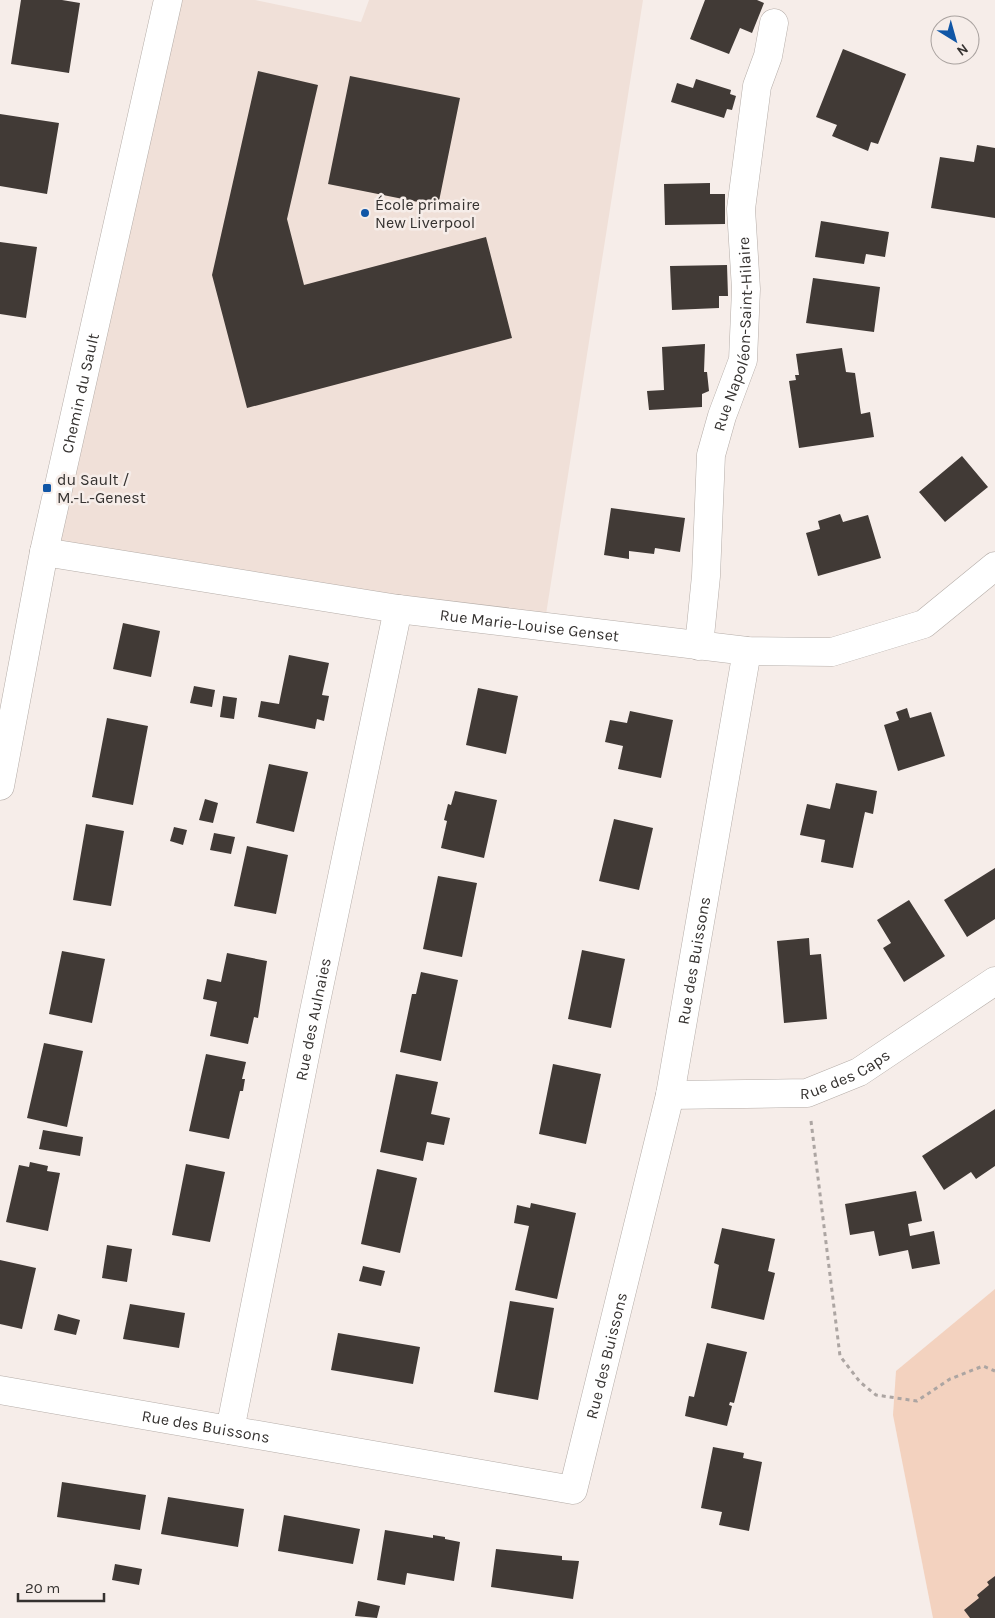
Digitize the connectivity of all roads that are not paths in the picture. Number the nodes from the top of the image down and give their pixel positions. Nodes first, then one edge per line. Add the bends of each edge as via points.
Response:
1 (168, 0) edge
2 (774, 23) dead end
3 (44, 552) junction
4 (995, 566) edge
5 (398, 609) junction
6 (699, 646) junction
7 (748, 651) junction
8 (0, 786) edge
9 (995, 981) edge
10 (670, 1095) junction
11 (0, 1390) edge
12 (230, 1430) junction

1 - 3 street, Chemin du Sault
2 - 6 street, Rue Napoléon-Saint-Hilaire via 768,56 757,86 741,209 746,289 744,360 711,455 706,576
3 - 5 street, Rue Marie-Louise Genset
3 - 8 street, Chemin du Sault
4 - 7 street, Rue Marie-Louise Genset via 924,624 832,652
5 - 6 street, Rue Marie-Louise Genset
5 - 12 street, Rue des Aulnaies
6 - 7 street, Rue Marie-Louise Genset
7 - 10 street, Rue des Buissons
9 - 10 street, Rue des Caps via 859,1072 807,1094
10 - 12 street, Rue des Buissons via 573,1490
11 - 12 street, Rue des Buissons

